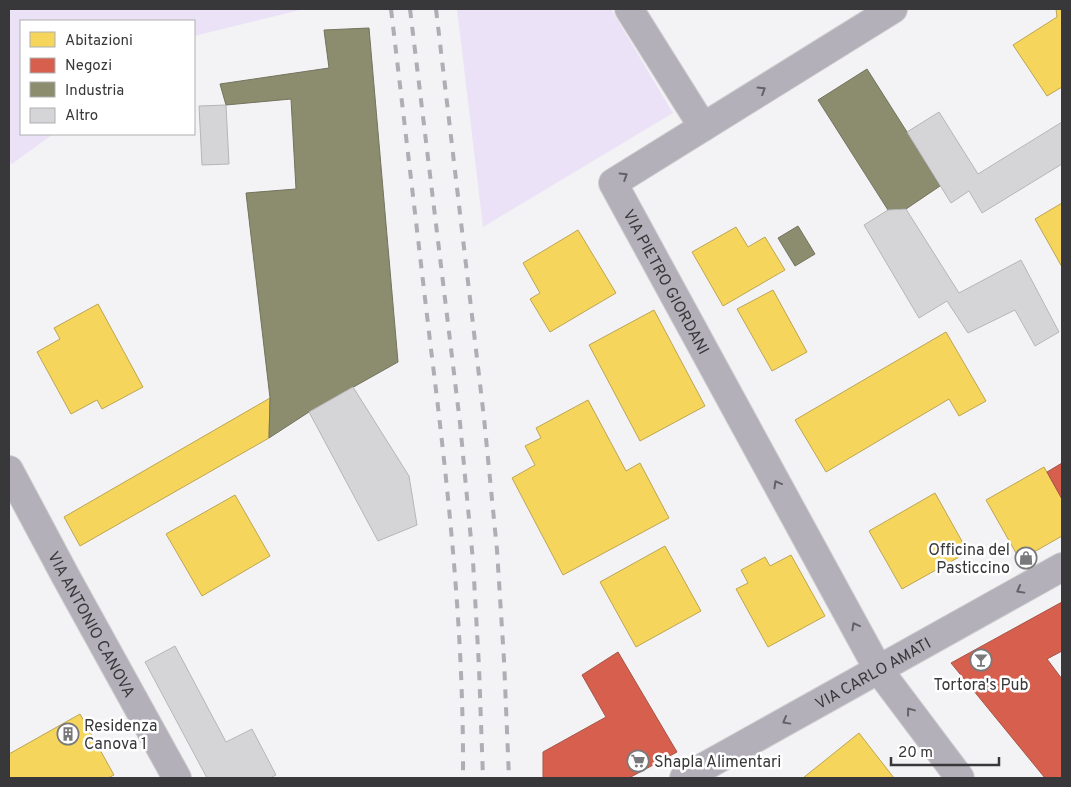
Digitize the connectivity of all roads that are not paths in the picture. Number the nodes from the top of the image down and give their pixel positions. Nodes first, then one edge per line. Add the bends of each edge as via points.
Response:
1 (629, 9) edge
2 (893, 9) edge
3 (703, 127) junction
4 (9, 470) edge
5 (1062, 566) edge
6 (878, 669) junction
7 (177, 778) edge
8 (684, 778) edge
9 (960, 778) edge

1 - 3 street
3 -> 2 street, VIA PIETRO GIORDANI
6 -> 3 street, VIA PIETRO GIORDANI via 613,183
4 - 7 street, VIA ANTONIO CANOVA
5 -> 6 street, VIA CARLO AMATI
6 -> 8 street, VIA CARLO AMATI
9 -> 6 street

